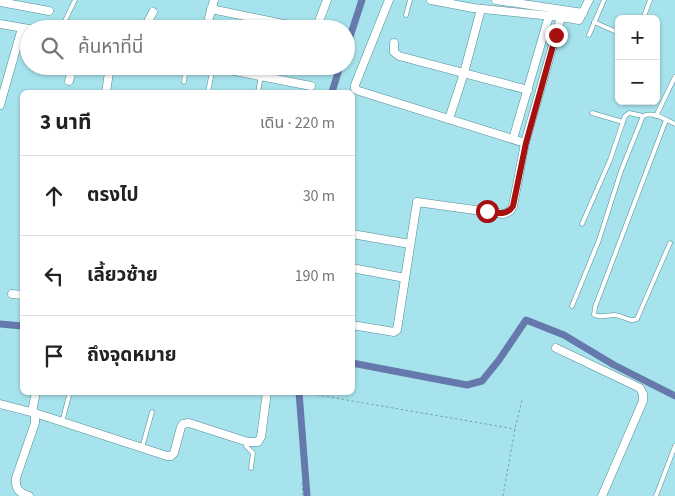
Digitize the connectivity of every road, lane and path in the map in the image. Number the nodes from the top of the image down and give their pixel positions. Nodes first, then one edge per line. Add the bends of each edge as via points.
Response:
1 (75, 0) edge
2 (214, 0) edge
3 (327, 0) edge
4 (389, 0) edge
5 (410, 0) edge
6 (431, 0) edge
7 (496, 0) edge
8 (589, 0) edge
9 (604, 0) edge
10 (650, 0) edge
11 (0, 2) edge
12 (453, 2) edge
13 (211, 9) junction
14 (481, 9) junction
15 (49, 11) dead end
16 (153, 12) dead end
17 (583, 13) junction
18 (406, 15) dead end
19 (644, 15) edge
20 (549, 16) junction
21 (562, 17) junction
22 (65, 20) edge
23 (149, 20) edge
24 (208, 20) edge
25 (264, 20) edge
26 (319, 20) edge
27 (594, 22) junction
28 (0, 24) edge
29 (20, 27) edge
30 (615, 31) edge
31 (589, 35) dead end
32 (20, 42) edge
33 (394, 43) dead end
34 (464, 74) junction
35 (71, 75) edge
36 (109, 75) edge
37 (185, 75) edge
38 (210, 75) edge
39 (255, 75) edge
40 (261, 76) junction
41 (675, 77) edge
42 (69, 82) dead end
43 (184, 82) dead end
44 (311, 86) dead end
45 (106, 90) edge
46 (208, 90) edge
47 (258, 90) edge
48 (528, 90) junction
49 (0, 105) edge
50 (592, 113) dead end
51 (643, 116) junction
52 (656, 116) junction
53 (449, 119) junction
54 (666, 120) junction
55 (623, 122) junction
56 (675, 124) edge
57 (512, 140) junction
58 (526, 143) junction
59 (582, 224) dead end
60 (355, 235) edge
61 (670, 243) dead end
62 (410, 244) junction
63 (355, 269) edge
64 (405, 278) junction
65 (12, 294) dead end
66 (20, 295) edge
67 (572, 306) dead end
68 (355, 326) edge
69 (556, 348) dead end
70 (36, 395) edge
71 (69, 395) edge
72 (267, 395) edge
73 (318, 395) edge
74 (522, 400) dead end
75 (0, 404) edge
76 (152, 412) dead end
77 (33, 413) junction
78 (62, 422) junction
79 (515, 429) junction
80 (248, 442) junction
81 (675, 446) edge
82 (142, 448) junction
83 (251, 468) dead end
84 (302, 483) dead end
85 (29, 496) edge
86 (303, 496) edge
87 (502, 496) edge
88 (602, 496) edge
89 (656, 496) edge

1 - 22 lane
2 - 13 street
3 - 26 street
4 - 53 street via 355,89
5 - 18 lane
6 - 12 street
7 - 17 street
8 - 17 street
9 - 27 lane
10 - 19 lane
11 - 15 street
12 - 14 street
13 - 24 street
13 - 25 street
14 - 20 street
14 - 34 street
16 - 23 street
17 - 21 street via 578,20
20 - 21 street
20 - 48 street
21 - 58 street
27 - 30 lane
27 - 31 lane
28 - 29 street
32 - 49 street
33 - 34 street via 396,55
34 - 48 street
34 - 53 street
35 - 42 street
36 - 45 street
37 - 43 lane
38 - 46 lane
39 - 40 street
40 - 44 street
40 - 47 lane
41 - 52 lane
48 - 57 street
50 - 55 lane
51 - 52 lane
51 - 55 lane via 629,113
51 - 67 lane
52 - 54 lane
53 - 57 street
54 - 56 lane
54 - 61 lane via 594,315 637,319
55 - 59 lane
57 - 58 street
58 - 62 street via 510,211 504,214 418,202
60 - 62 street
62 - 64 street
63 - 64 street
64 - 68 street via 397,330
65 - 66 street
69 - 88 street via 640,388 643,394 643,401
70 - 77 street
71 - 78 lane
72 - 80 street via 261,437 258,442
73 - 79 path
74 - 79 path
75 - 77 street
76 - 82 lane
77 - 78 street
77 - 85 street via 35,423 16,478 18,490
78 - 82 street
79 - 87 path
80 - 82 street via 189,423 181,426 172,456
80 - 83 lane via 246,446 253,453
81 - 89 lane
84 - 86 path

